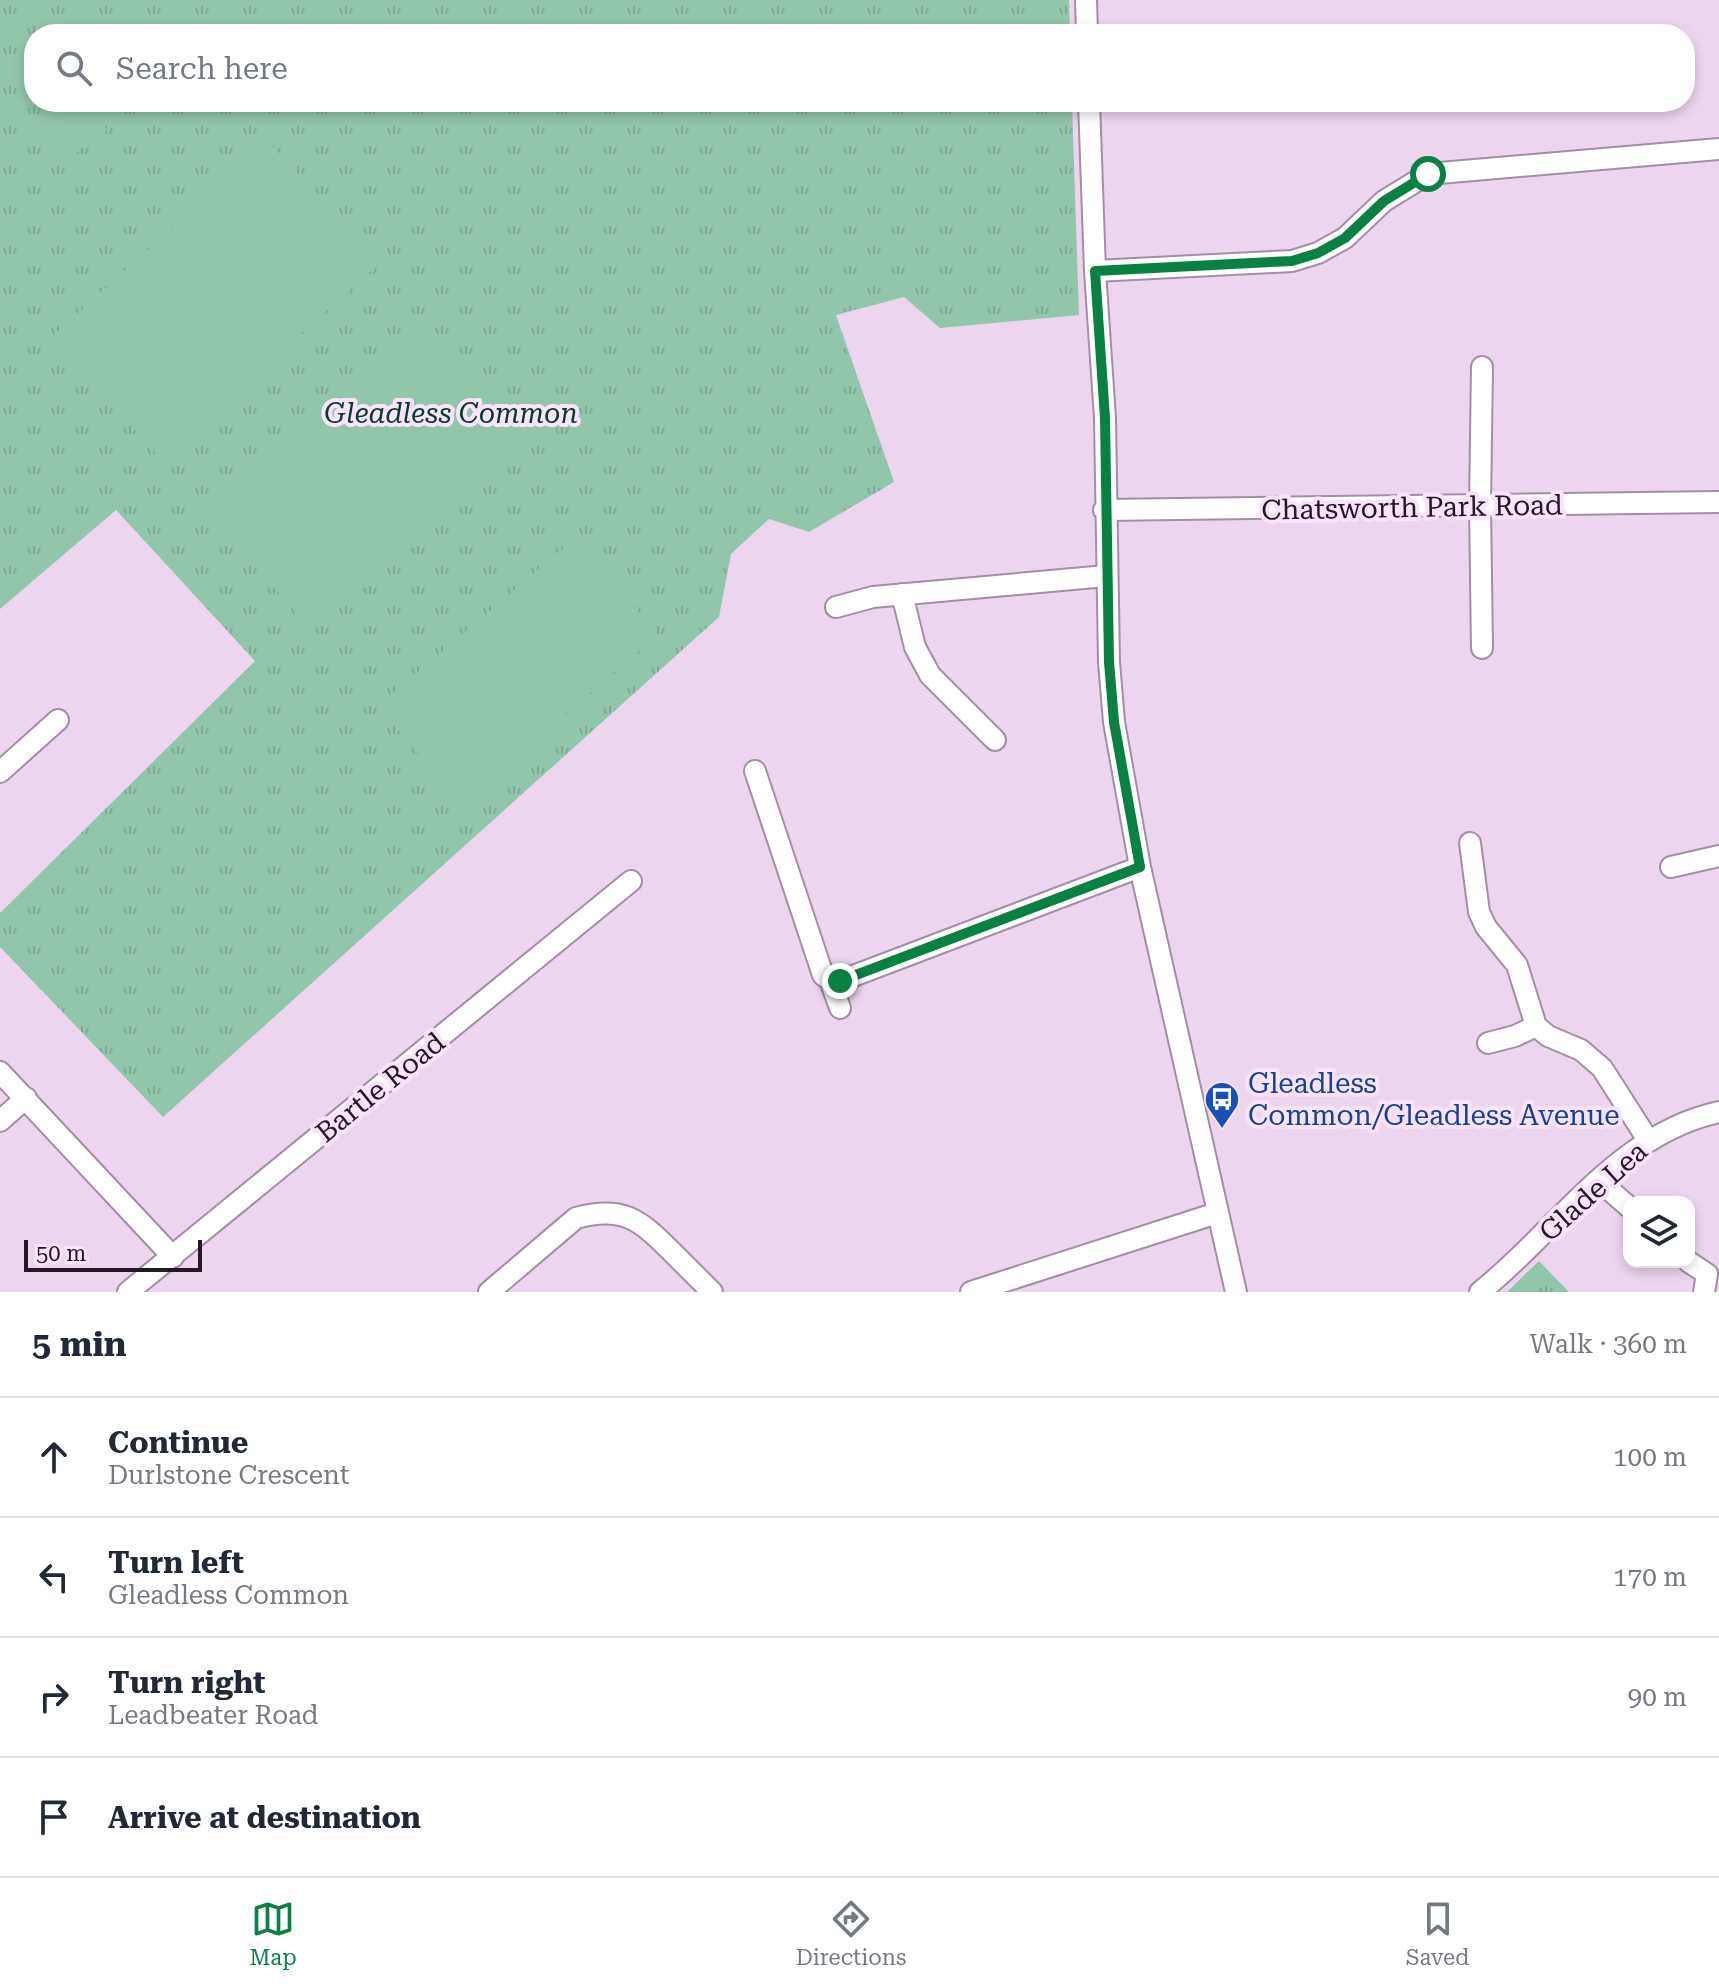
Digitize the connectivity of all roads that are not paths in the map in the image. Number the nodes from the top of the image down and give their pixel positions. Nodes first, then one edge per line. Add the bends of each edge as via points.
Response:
1 (1086, 0) edge
2 (1087, 24) edge
3 (1089, 112) edge
4 (1719, 149) edge
5 (1095, 271) junction
6 (1482, 367) dead end
7 (1719, 502) edge
8 (1480, 506) junction
9 (1104, 510) junction
10 (1106, 576) junction
11 (902, 594) junction
12 (836, 607) dead end
13 (1482, 648) dead end
14 (58, 720) dead end
15 (995, 740) dead end
16 (755, 771) dead end
17 (0, 772) edge
18 (1470, 843) dead end
19 (1719, 856) edge
20 (1140, 867) junction
21 (1671, 867) dead end
22 (631, 881) dead end
23 (830, 980) junction
24 (840, 1008) dead end
25 (1536, 1026) junction
26 (1488, 1043) dead end
27 (0, 1072) edge
28 (26, 1098) junction
29 (1719, 1112) edge
30 (0, 1121) edge
31 (1648, 1140) junction
32 (1598, 1180) junction
33 (1623, 1202) edge
34 (1217, 1213) junction
35 (173, 1257) junction
36 (1695, 1266) edge
37 (128, 1292) edge
38 (489, 1292) edge
39 (712, 1292) edge
40 (971, 1292) edge
41 (1236, 1292) edge
42 (1480, 1292) edge
43 (1704, 1292) edge

1 - 2 street
3 - 5 street
4 - 5 street via 1428,174 1384,201 1345,238 1292,261
5 - 9 street via 1105,413
6 - 8 street
7 - 8 street, Chatsworth Park Road
8 - 9 street, Chatsworth Park Road
8 - 13 street
9 - 10 street
10 - 11 street
10 - 20 street via 1114,722
11 - 12 street
11 - 15 street via 915,647 930,675
14 - 17 street
16 - 23 street via 823,975
18 - 25 street via 1479,912 1517,965
19 - 21 street
20 - 23 street via 840,981
20 - 34 street
22 - 35 street, Bartle Road
23 - 24 street
25 - 26 street
25 - 31 street via 1602,1068
27 - 28 street
28 - 30 street
28 - 35 street
29 - 31 street, Glade Lea
31 - 32 street, Glade Lea
32 - 33 street
32 - 42 street, Glade Lea
34 - 40 street
34 - 41 street
35 - 37 street, Bartle Road
36 - 43 street via 1707,1274
38 - 39 street via 576,1218 613,1212 647,1227

